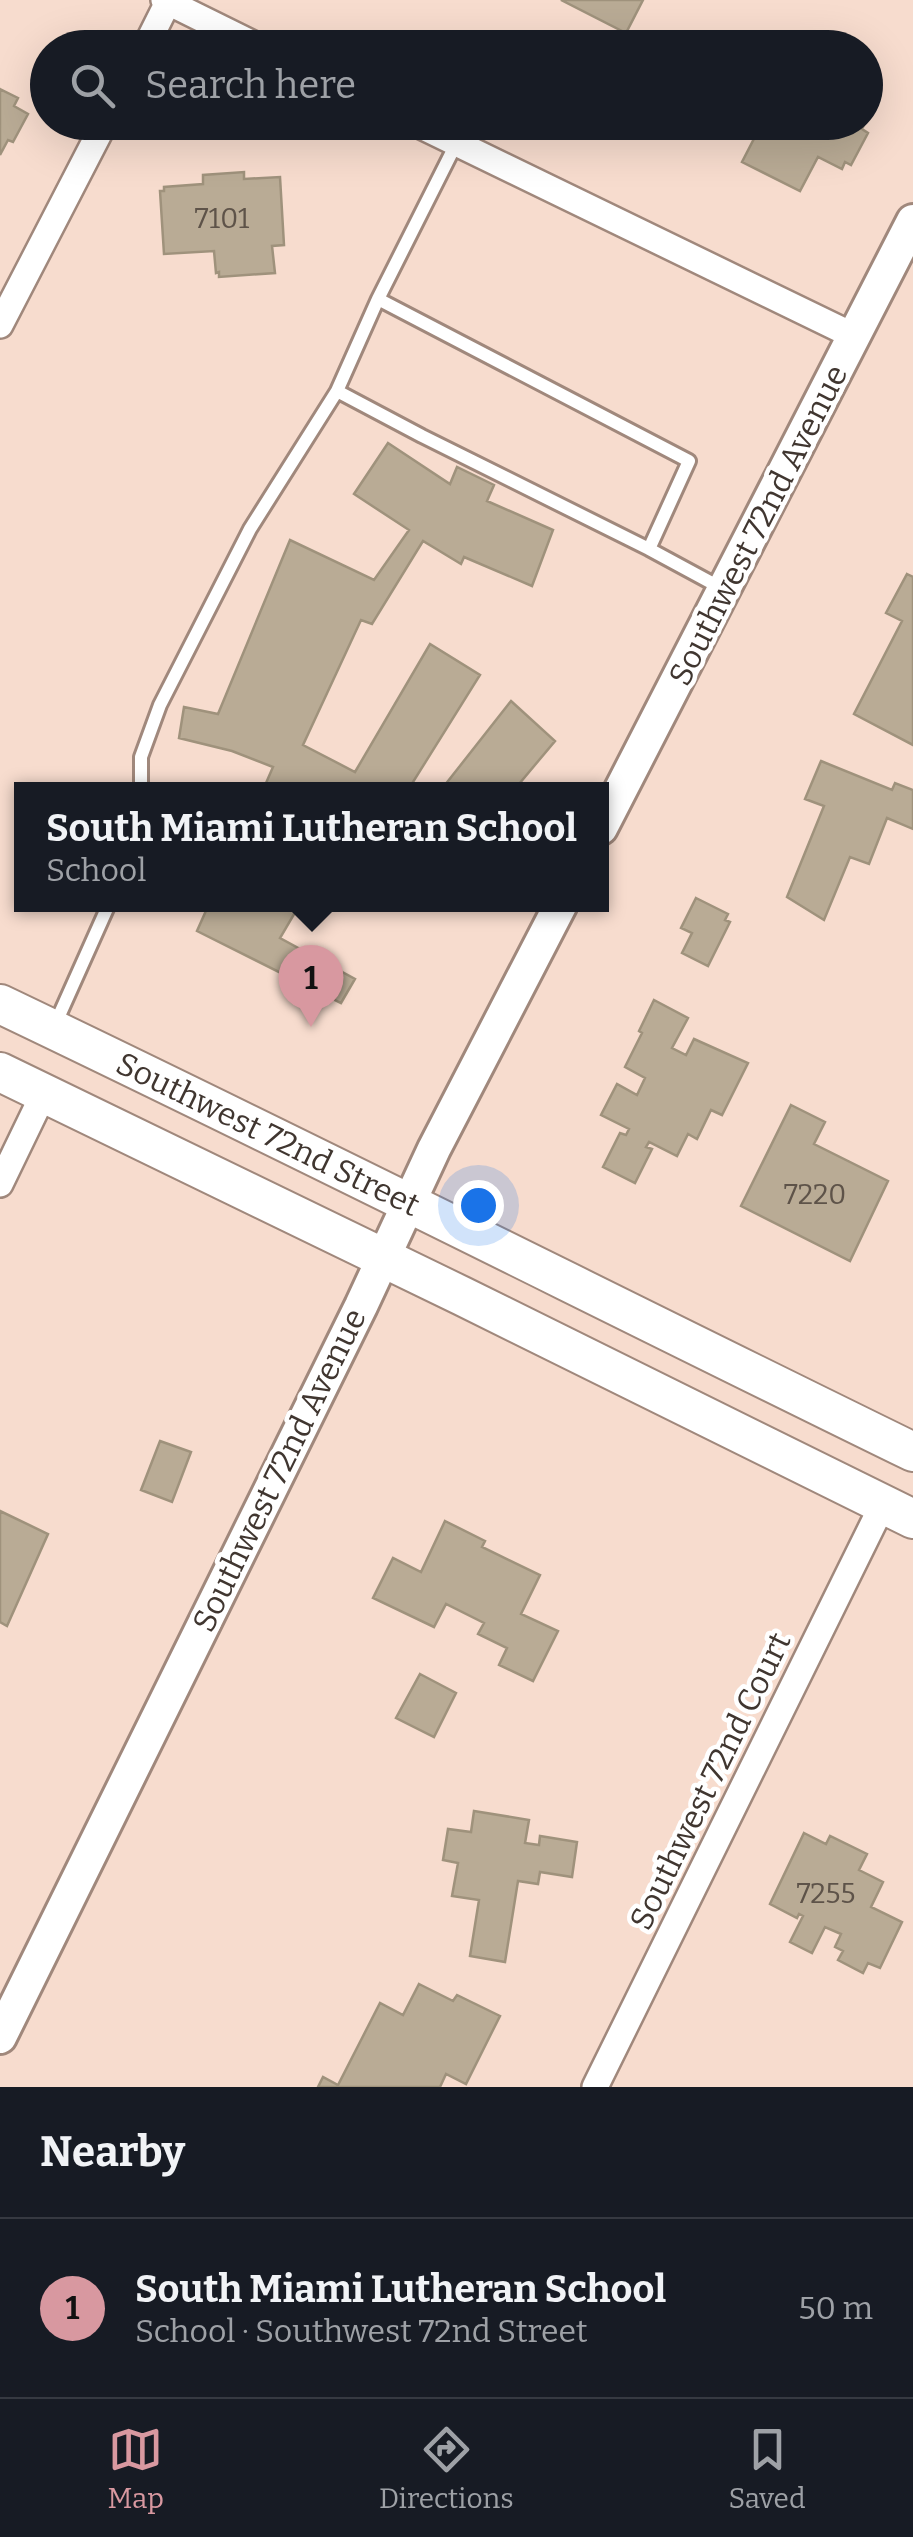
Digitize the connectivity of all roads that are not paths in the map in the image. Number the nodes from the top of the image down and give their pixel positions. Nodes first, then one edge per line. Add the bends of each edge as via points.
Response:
1 (167, 1) edge
2 (153, 30) edge
3 (224, 30) edge
4 (97, 140) edge
5 (448, 140) edge
6 (456, 144) junction
7 (913, 221) edge
8 (378, 299) junction
9 (0, 325) edge
10 (854, 336) junction
11 (337, 390) junction
12 (648, 549) junction
13 (725, 590) junction
14 (141, 782) edge
15 (609, 813) edge
16 (105, 912) edge
17 (557, 912) edge
18 (0, 1004) edge
19 (52, 1029) junction
20 (0, 1072) edge
21 (44, 1093) junction
22 (0, 1184) edge
23 (409, 1202) junction
24 (383, 1258) junction
25 (913, 1452) edge
26 (898, 1512) edge
27 (0, 2037) edge
28 (595, 2087) edge

1 - 2 street
1 - 3 street
4 - 9 street
5 - 6 street
6 - 8 lane
6 - 10 street
7 - 10 street, Southwest 72nd Avenue
8 - 11 lane
8 - 12 lane via 690,461
10 - 13 street, Southwest 72nd Avenue
11 - 12 lane
11 - 14 lane via 250,530 160,705 141,756
12 - 13 lane
13 - 15 street, Southwest 72nd Avenue
16 - 19 lane
17 - 23 street, Southwest 72nd Avenue
18 - 19 main road, Southwest 72nd Street
19 - 23 main road, Southwest 72nd Street
20 - 21 main road, Southwest 72nd Street
21 - 22 street
21 - 24 main road, Southwest 72nd Street
23 - 24 street, Southwest 72nd Avenue
23 - 25 main road, Southwest 72nd Street
24 - 26 main road, Southwest 72nd Street
24 - 27 street, Southwest 72nd Avenue
26 - 28 street, Southwest 72nd Court

